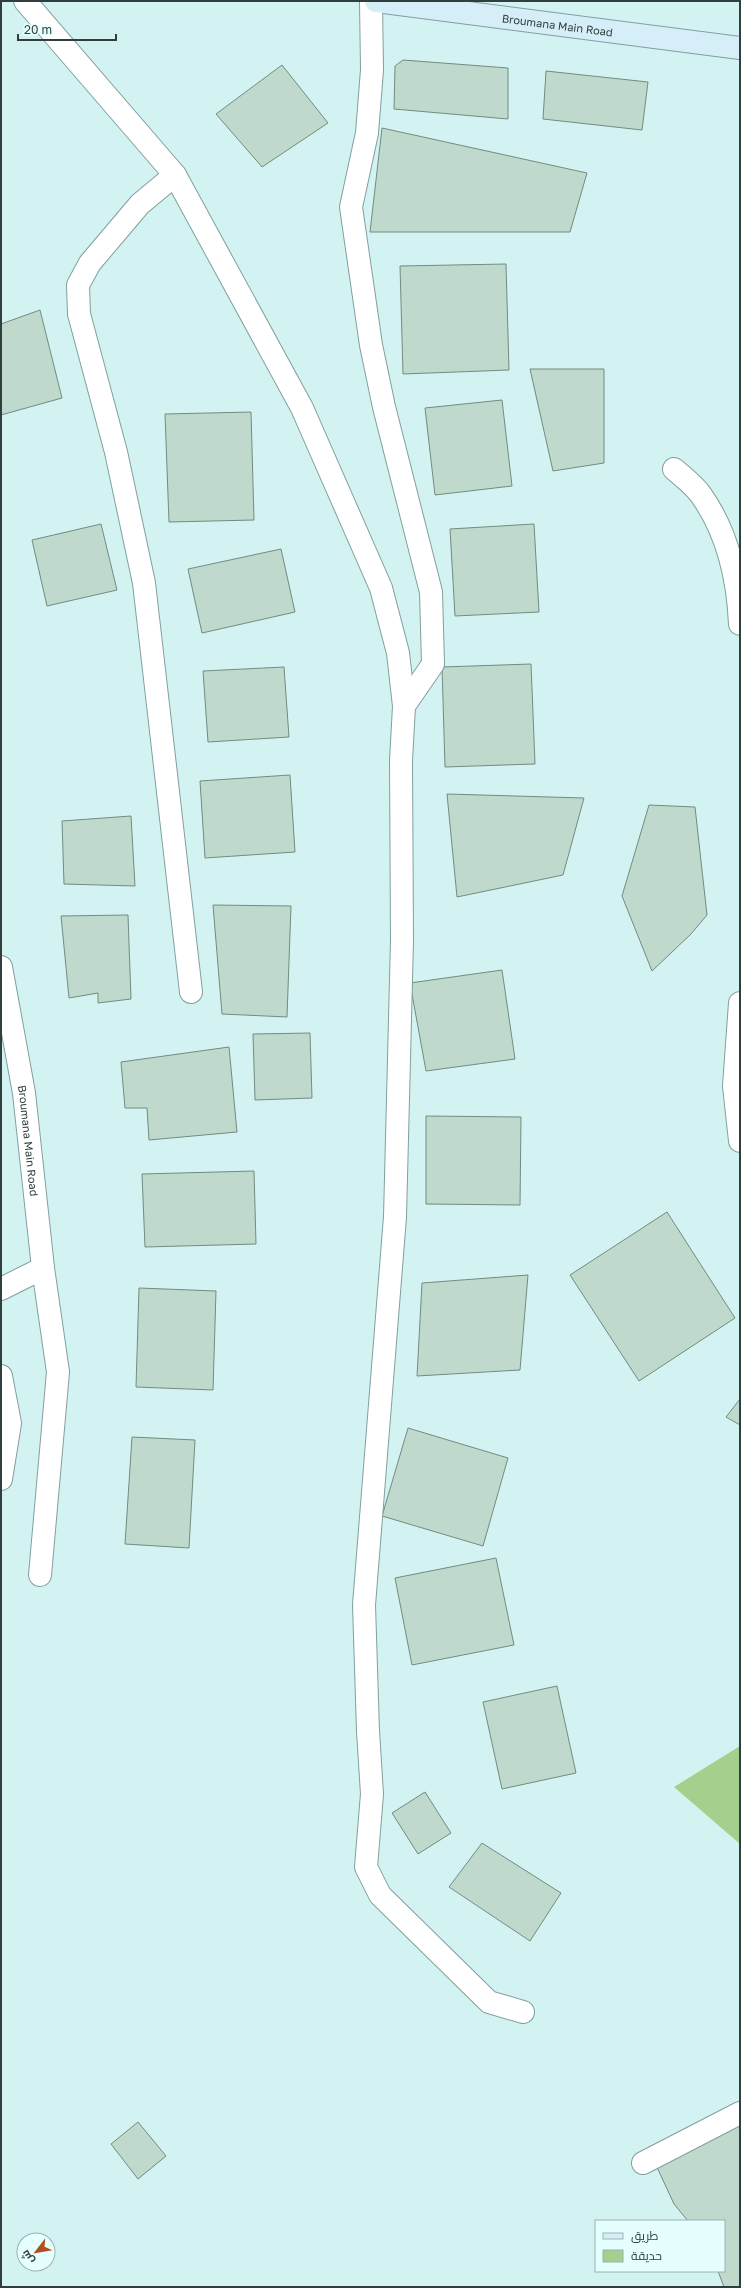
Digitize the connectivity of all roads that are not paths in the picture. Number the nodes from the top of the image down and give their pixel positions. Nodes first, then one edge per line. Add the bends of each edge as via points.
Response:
1 (25, 1) edge
2 (371, 1) edge
3 (376, 1) edge
4 (740, 48) edge
5 (175, 175) junction
6 (674, 469) dead end
7 (740, 624) edge
8 (404, 706) junction
9 (1, 967) edge
10 (191, 992) dead end
11 (740, 1003) edge
12 (740, 1141) edge
13 (43, 1268) junction
14 (1, 1289) edge
15 (1, 1376) edge
16 (1, 1479) edge
17 (40, 1575) dead end
18 (523, 2012) dead end
19 (740, 2113) edge
20 (643, 2163) dead end

1 - 5 street
2 - 8 street via 372,70 367,133 351,207 371,344 384,407 431,592 433,664
3 - 4 main road, Broumana Main Road
5 - 8 street via 302,408 354,526 383,595 398,653
5 - 10 street via 140,204 90,263 78,284 80,314 116,452 144,583
6 - 7 street via 700,494 729,548 739,602
8 - 18 street via 401,761 402,940 395,1217 364,1605 372,1794 366,1867 380,1895 489,2002
9 - 13 street, Broumana Main Road via 24,1094
11 - 12 street via 734,1086
13 - 14 street
13 - 17 street, Broumana Main Road via 58,1372
15 - 16 street via 10,1423
19 - 20 street

